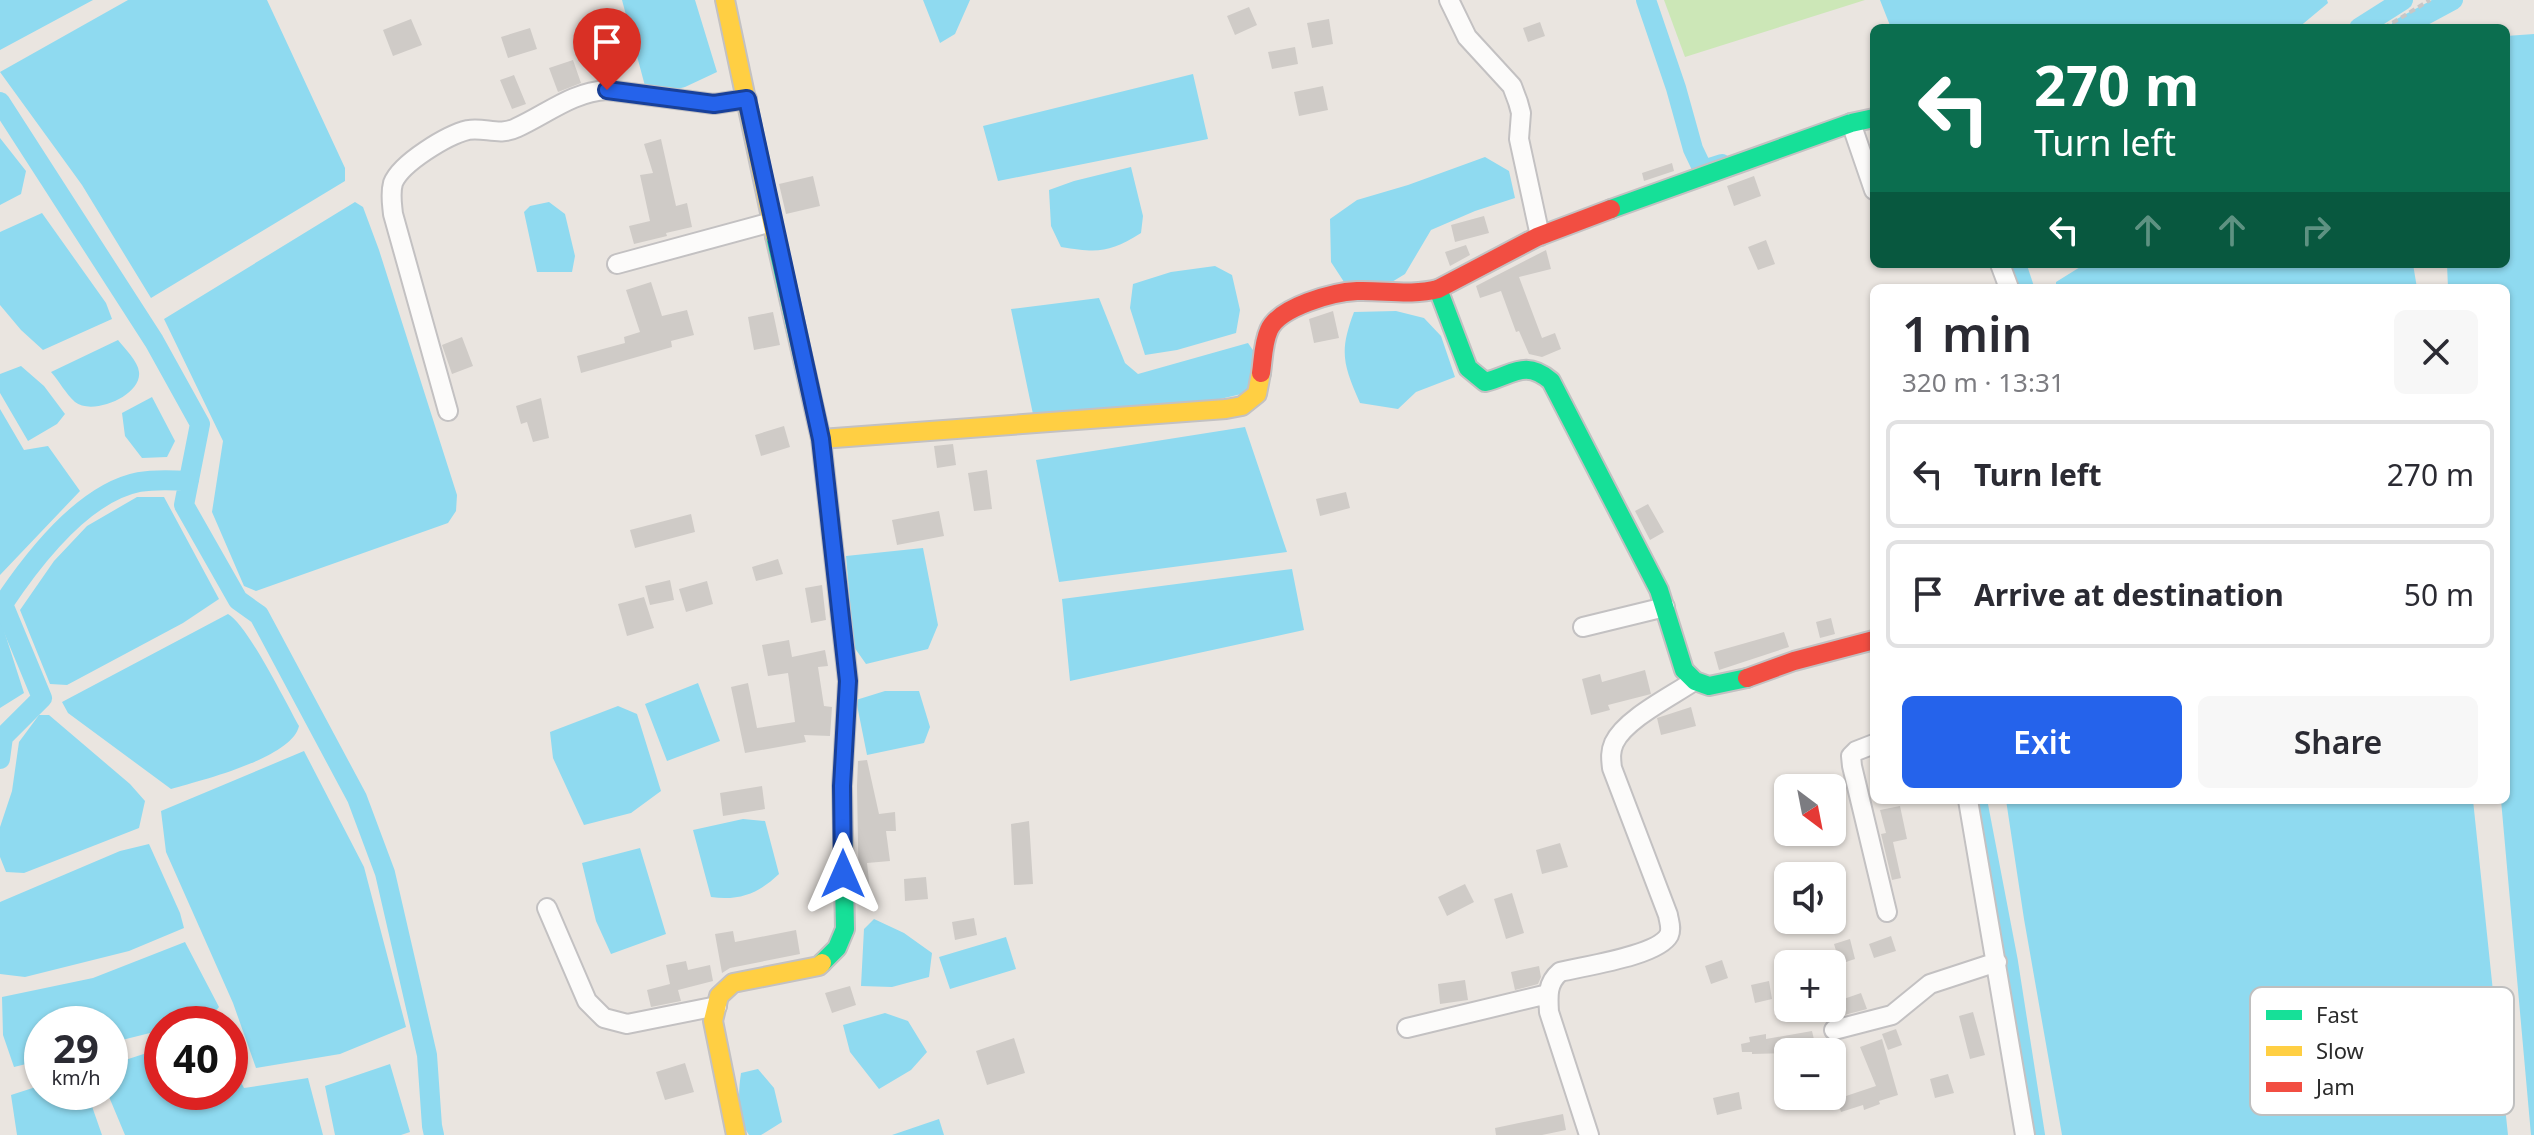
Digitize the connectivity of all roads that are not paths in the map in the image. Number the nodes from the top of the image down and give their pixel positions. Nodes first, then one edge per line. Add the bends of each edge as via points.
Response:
1 (725, 0) edge
2 (1449, 0) edge
3 (747, 99) junction
4 (1870, 119) edge
5 (1851, 123) junction
6 (1870, 178) edge
7 (772, 222) junction
8 (1540, 236) junction
9 (617, 264) dead end
10 (1438, 289) junction
11 (448, 411) dead end
12 (821, 439) junction
13 (1665, 607) junction
14 (1583, 627) dead end
15 (1870, 641) edge
16 (1694, 681) junction
17 (1870, 746) edge
18 (1969, 804) edge
19 (547, 908) dead end
20 (1887, 912) dead end
21 (1997, 962) junction
22 (1548, 994) junction
23 (717, 1006) junction
24 (1407, 1028) dead end
25 (1834, 1030) dead end
26 (736, 1135) edge
27 (1589, 1135) edge
28 (2025, 1135) edge

1 - 3 street
2 - 8 street via 1467,37 1512,86
3 - 7 street
3 - 11 street via 714,104 591,91 506,132 476,129 445,138 402,170 390,194 393,214
4 - 5 street
5 - 6 street
5 - 8 street
7 - 9 street
7 - 12 street
8 - 10 street
10 - 12 street via 1355,291 1289,310 1268,332 1257,394 1234,408
10 - 13 street via 1468,368 1476,376 1485,382 1531,367 1551,381
12 - 23 street via 848,681 842,786 845,929 837,948 819,966 733,983 719,996
13 - 14 street
13 - 16 street via 1684,670
15 - 16 street via 1743,679 1711,686
16 - 22 street via 1627,726 1611,754 1668,915 1669,935 1645,951 1560,972 1551,979
17 - 20 street via 1851,756 1852,766
18 - 21 street
19 - 23 street via 587,1001 604,1018 627,1024
21 - 25 street via 1930,984 1892,1015
21 - 28 street
22 - 24 street
22 - 27 street via 1549,1012
23 - 26 street via 713,1021

